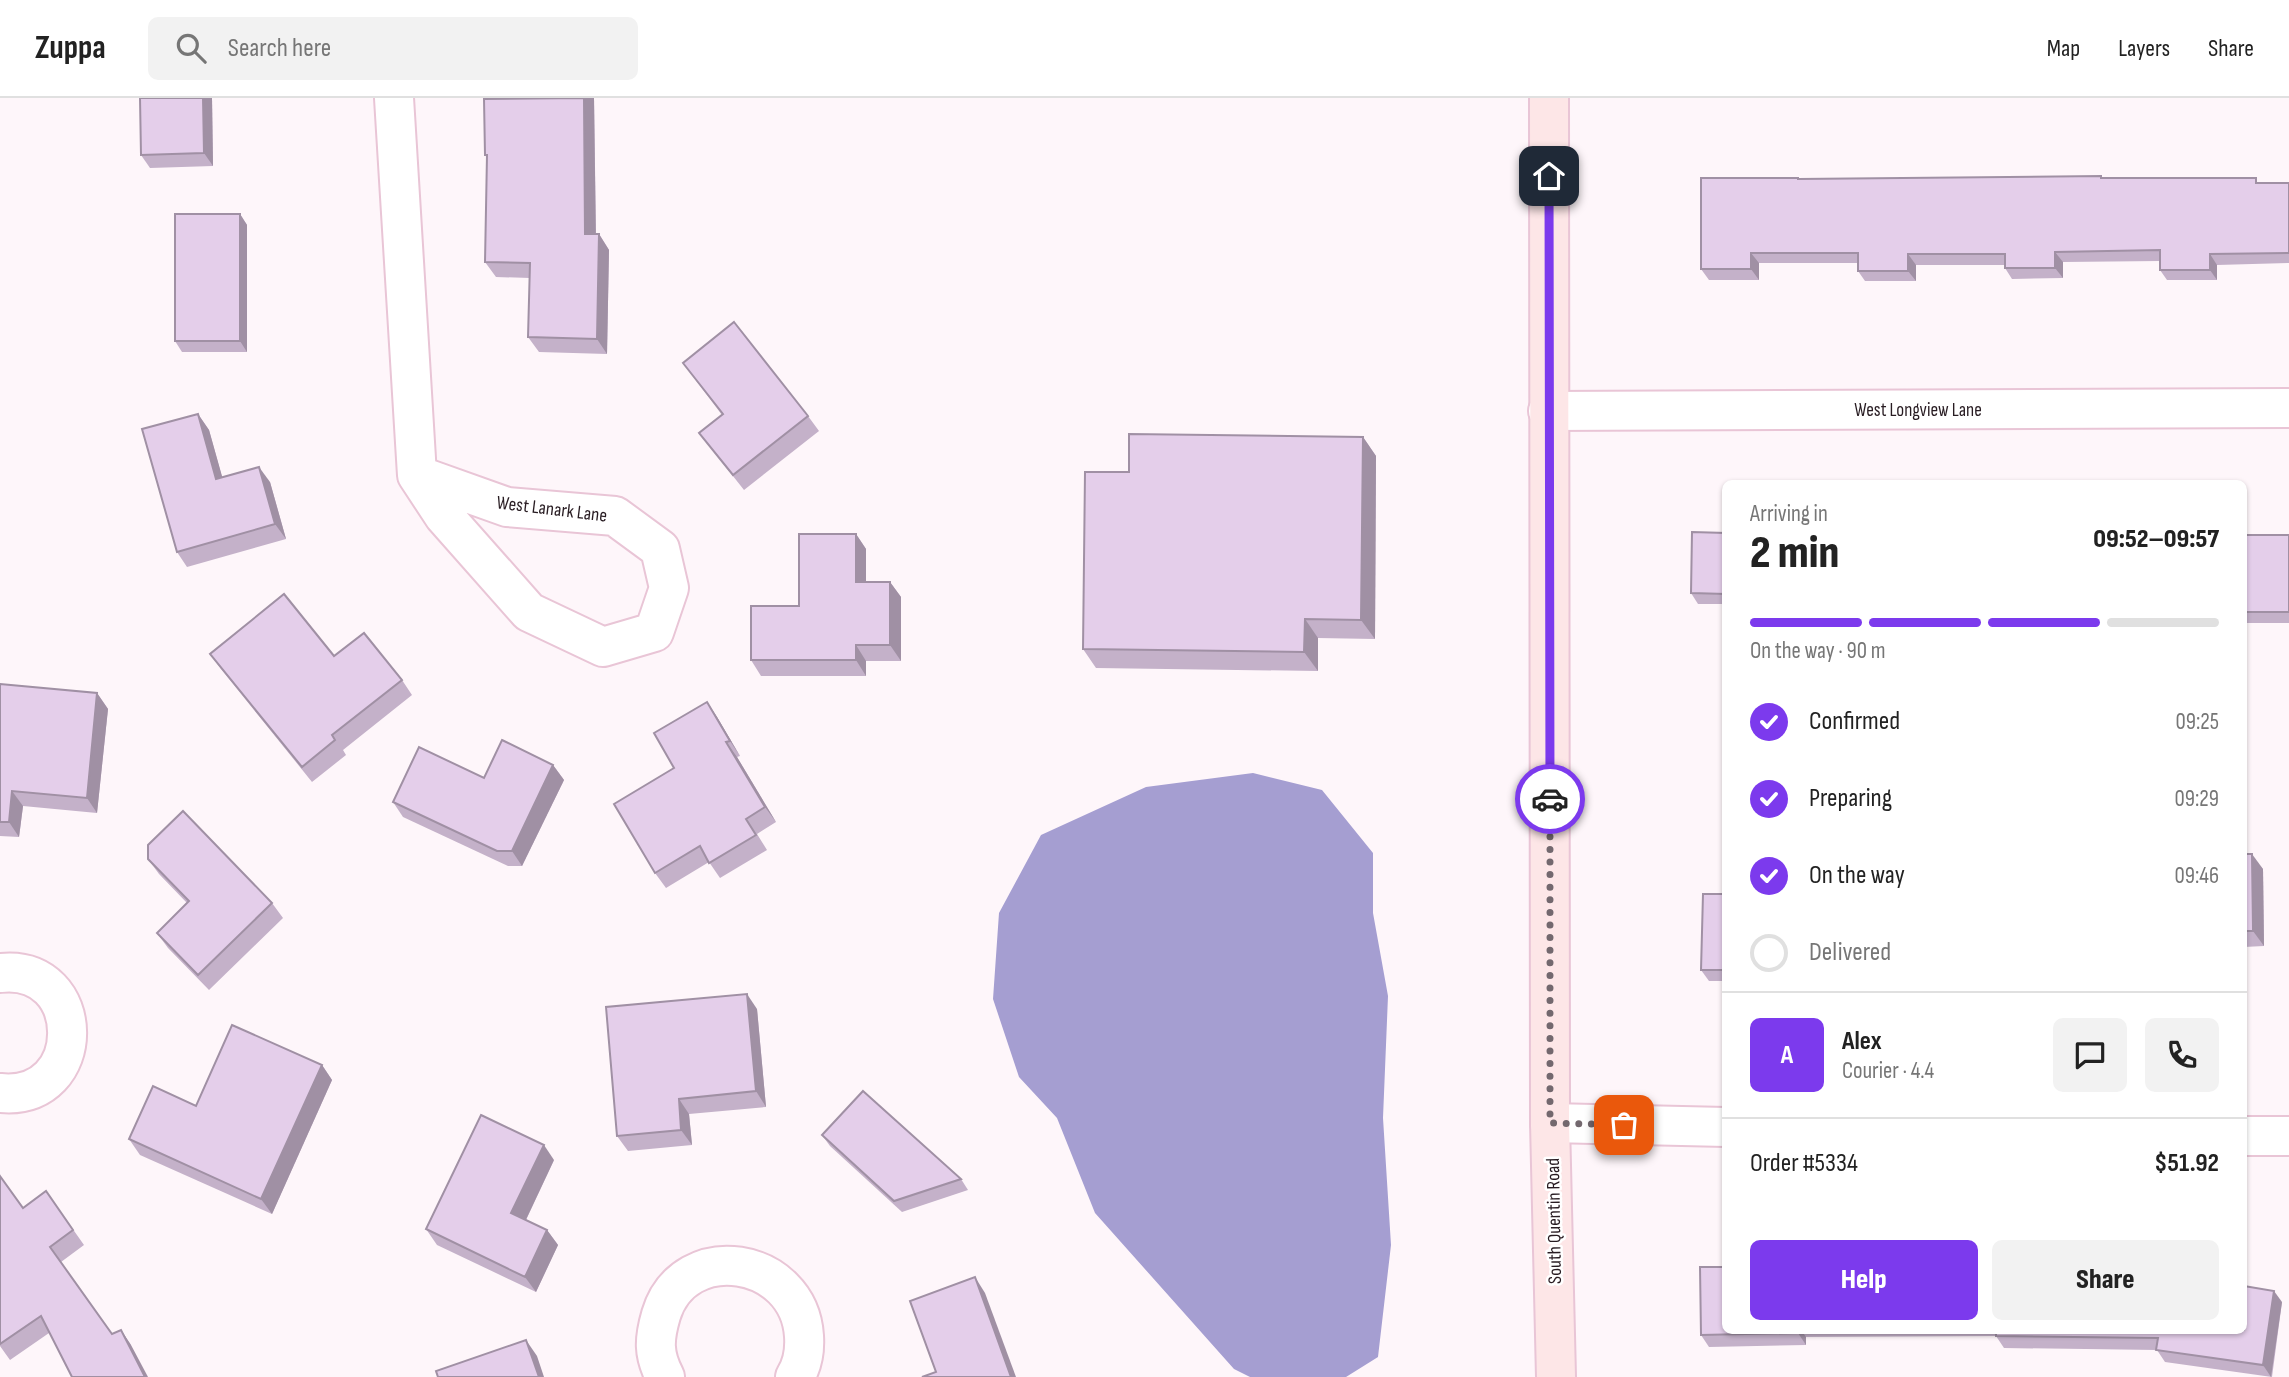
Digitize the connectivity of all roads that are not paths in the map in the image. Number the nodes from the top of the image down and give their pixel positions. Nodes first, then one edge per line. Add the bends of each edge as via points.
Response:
1 (394, 98) edge
2 (1549, 98) edge
3 (2289, 408) edge
4 (1548, 411) junction
5 (417, 475) junction
6 (0, 973) edge
7 (0, 1093) edge
8 (1550, 1123) junction
9 (1722, 1127) edge
10 (2247, 1136) edge
11 (2289, 1136) edge
12 (665, 1377) edge
13 (794, 1377) edge
14 (1556, 1377) edge

1 - 5 street, West Lanark Lane
2 - 4 main road, South Quentin Road
3 - 4 street, West Longview Lane
4 - 8 main road, South Quentin Road
5 - 5 street, West Lanark Lane via 444,516 528,612 603,647 654,632 669,588 660,549 615,516 507,507
6 - 7 street via 39,981 57,996 68,1034 64,1055 51,1076 34,1088
8 - 9 street
8 - 14 main road, South Quentin Road
10 - 11 street
12 - 13 street via 657,1362 655,1336 664,1304 680,1283 694,1274 719,1266 745,1266 775,1280 793,1299 803,1322 805,1348

